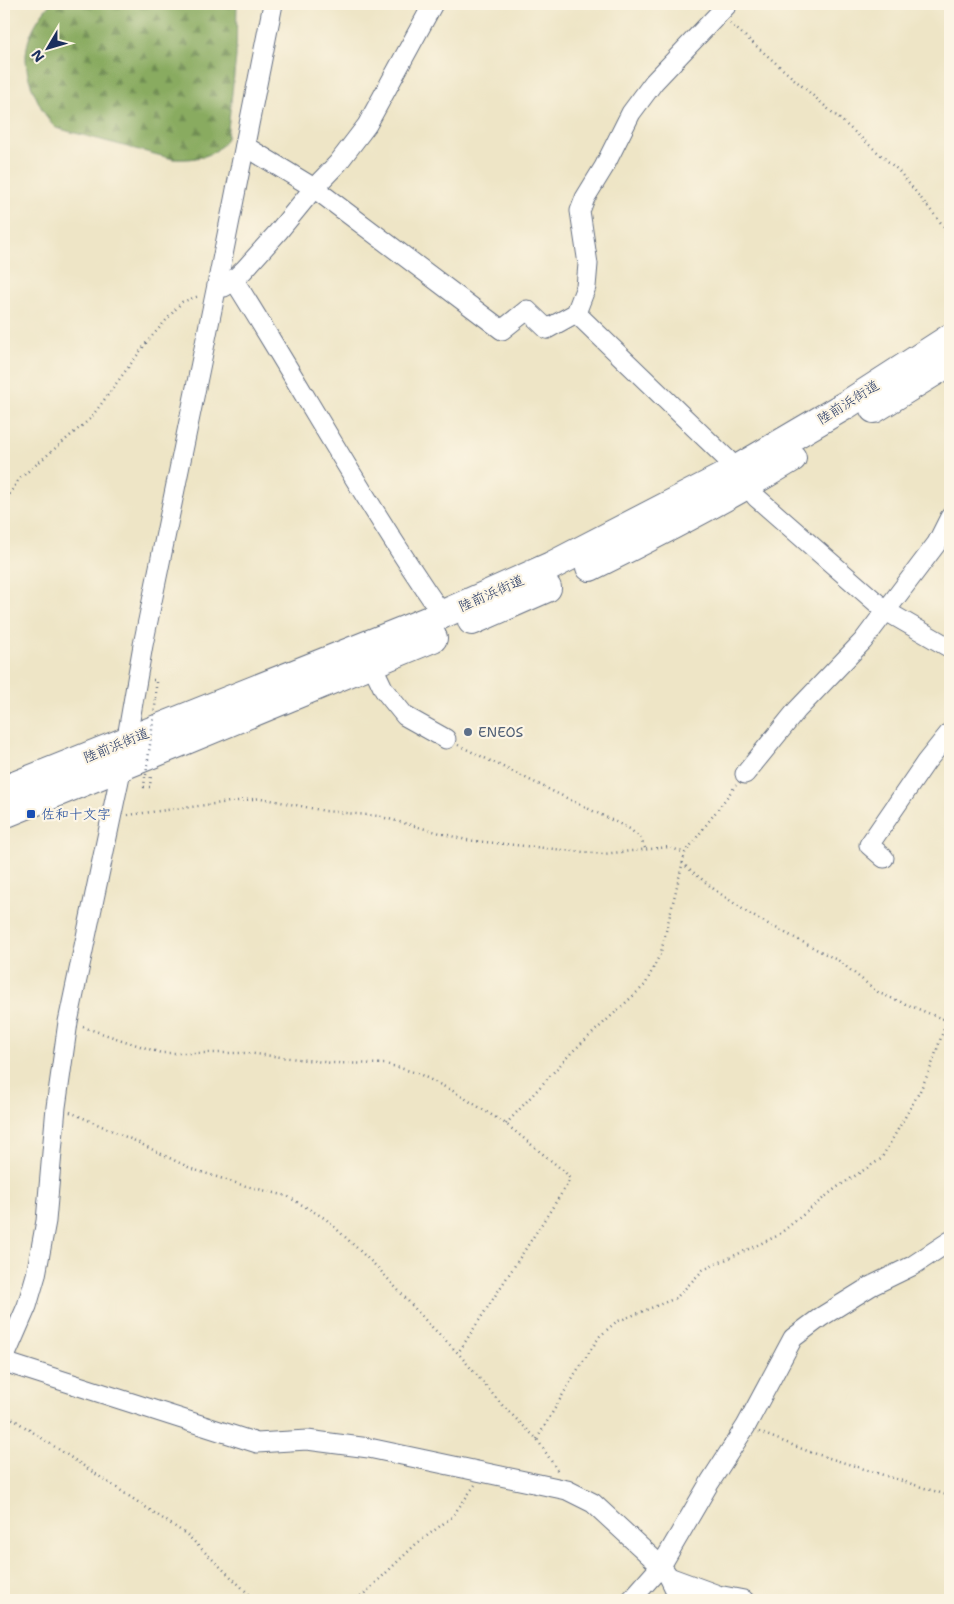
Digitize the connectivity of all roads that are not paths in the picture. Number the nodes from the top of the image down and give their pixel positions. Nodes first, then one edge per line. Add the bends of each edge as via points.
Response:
1 (273, 4) edge
2 (433, 4) edge
3 (724, 9) edge
4 (245, 146) junction
5 (314, 188) junction
6 (234, 280) junction
7 (216, 290) junction
8 (576, 313) junction
9 (950, 338) edge
10 (950, 362) edge
11 (741, 478) junction
12 (950, 518) edge
13 (886, 611) junction
14 (442, 614) junction
15 (950, 648) edge
16 (367, 655) junction
17 (950, 732) edge
18 (446, 739) road end
19 (131, 761) junction
20 (745, 774) road end
21 (4, 790) edge
22 (4, 814) edge
23 (884, 858) dead end
24 (950, 1241) edge
25 (4, 1360) edge
26 (665, 1571) junction
27 (711, 1597) edge
28 (631, 1600) edge
29 (680, 1600) edge
30 (744, 1600) edge

1 - 4 street
2 - 5 street via 367,125
3 - 8 street via 654,82 636,106 585,198 580,211 588,264 586,287
4 - 5 street
4 - 7 street
5 - 6 street
5 - 8 street via 502,330 527,310 547,329
6 - 7 street
6 - 14 street via 402,557
7 - 19 street via 143,645
8 - 11 street via 727,460
9 - 11 highway, 陸前浜街道 via 846,404
10 - 11 highway, 陸前浜街道
11 - 13 street via 756,497
11 - 14 highway, 陸前浜街道
11 - 16 highway, 陸前浜街道 via 656,535 512,604
12 - 13 street via 937,543
13 - 15 street
13 - 20 street via 863,641 797,710
14 - 16 highway, 陸前浜街道
16 - 18 street via 384,690 404,716
16 - 19 highway, 陸前浜街道
17 - 23 street via 868,845
19 - 21 highway, 陸前浜街道
19 - 22 highway, 陸前浜街道
19 - 25 street via 111,817 68,1022 56,1107 46,1222 36,1275
24 - 26 street via 912,1266 871,1286 793,1338 746,1426 710,1482
25 - 26 street via 257,1444 307,1440 369,1448 567,1490 593,1503
26 - 27 street
26 - 28 street
26 - 29 street
27 - 30 street

